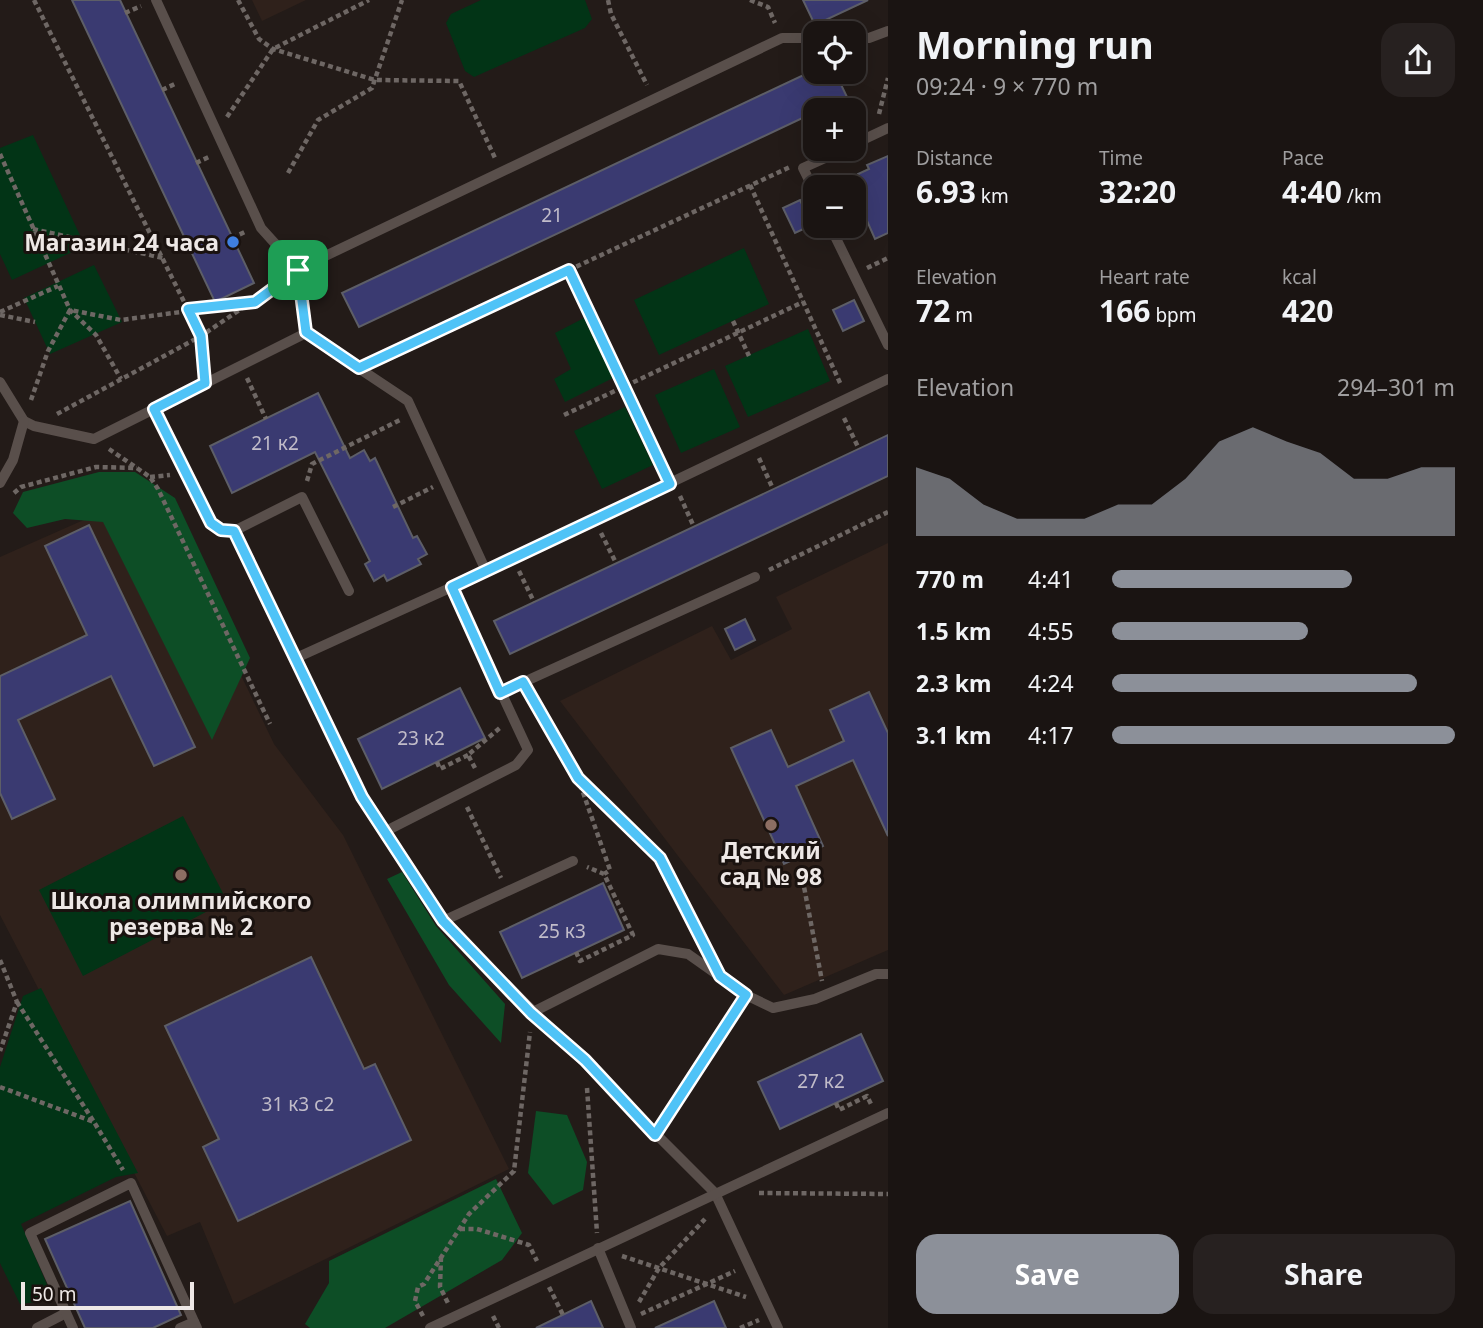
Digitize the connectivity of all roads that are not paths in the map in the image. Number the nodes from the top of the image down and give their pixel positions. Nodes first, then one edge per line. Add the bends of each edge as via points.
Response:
1 (156, 0) edge
2 (888, 30) edge
3 (803, 38) edge
4 (866, 38) edge
5 (888, 128) edge
6 (866, 139) edge
7 (818, 161) edge
8 (806, 175) edge
9 (836, 238) edge
10 (298, 270) junction
11 (306, 332) junction
12 (888, 345) edge
13 (888, 379) edge
14 (0, 382) edge
15 (154, 409) junction
16 (29, 423) junction
17 (0, 483) edge
18 (234, 531) junction
19 (486, 571) junction
20 (755, 577) road end
21 (452, 587) junction
22 (349, 591) dead end
23 (296, 658) junction
24 (500, 693) junction
25 (384, 832) junction
26 (573, 861) road end
27 (443, 921) junction
28 (888, 974) edge
29 (531, 1013) junction
30 (888, 1113) edge
31 (717, 1198) junction
32 (598, 1248) junction
33 (66, 1313) junction
34 (629, 1324) edge
35 (195, 1325) edge
36 (37, 1328) edge
37 (73, 1328) edge
38 (180, 1328) edge
39 (430, 1328) edge
40 (778, 1328) edge

1 - 10 lane via 261,228
2 - 4 lane
3 - 10 lane via 782,38
5 - 6 lane
7 - 8 lane via 803,168
9 - 12 lane
10 - 11 lane
11 - 15 lane
11 - 19 lane via 408,401
13 - 19 lane
14 - 16 lane
15 - 16 lane via 94,439
15 - 18 lane via 211,523
16 - 17 lane
18 - 22 lane via 302,497
18 - 23 lane
19 - 21 lane
20 - 24 lane
21 - 23 lane
21 - 24 lane
23 - 25 lane via 362,797
24 - 25 lane via 528,750 516,765
25 - 27 lane
26 - 27 lane
27 - 29 lane
28 - 29 lane via 773,1008 746,995 688,954 658,948
29 - 31 lane via 585,1060
30 - 31 lane
31 - 32 lane
31 - 40 lane
32 - 34 lane
32 - 39 lane
33 - 35 lane via 30,1233 131,1183
33 - 36 lane
33 - 37 lane
35 - 38 lane

